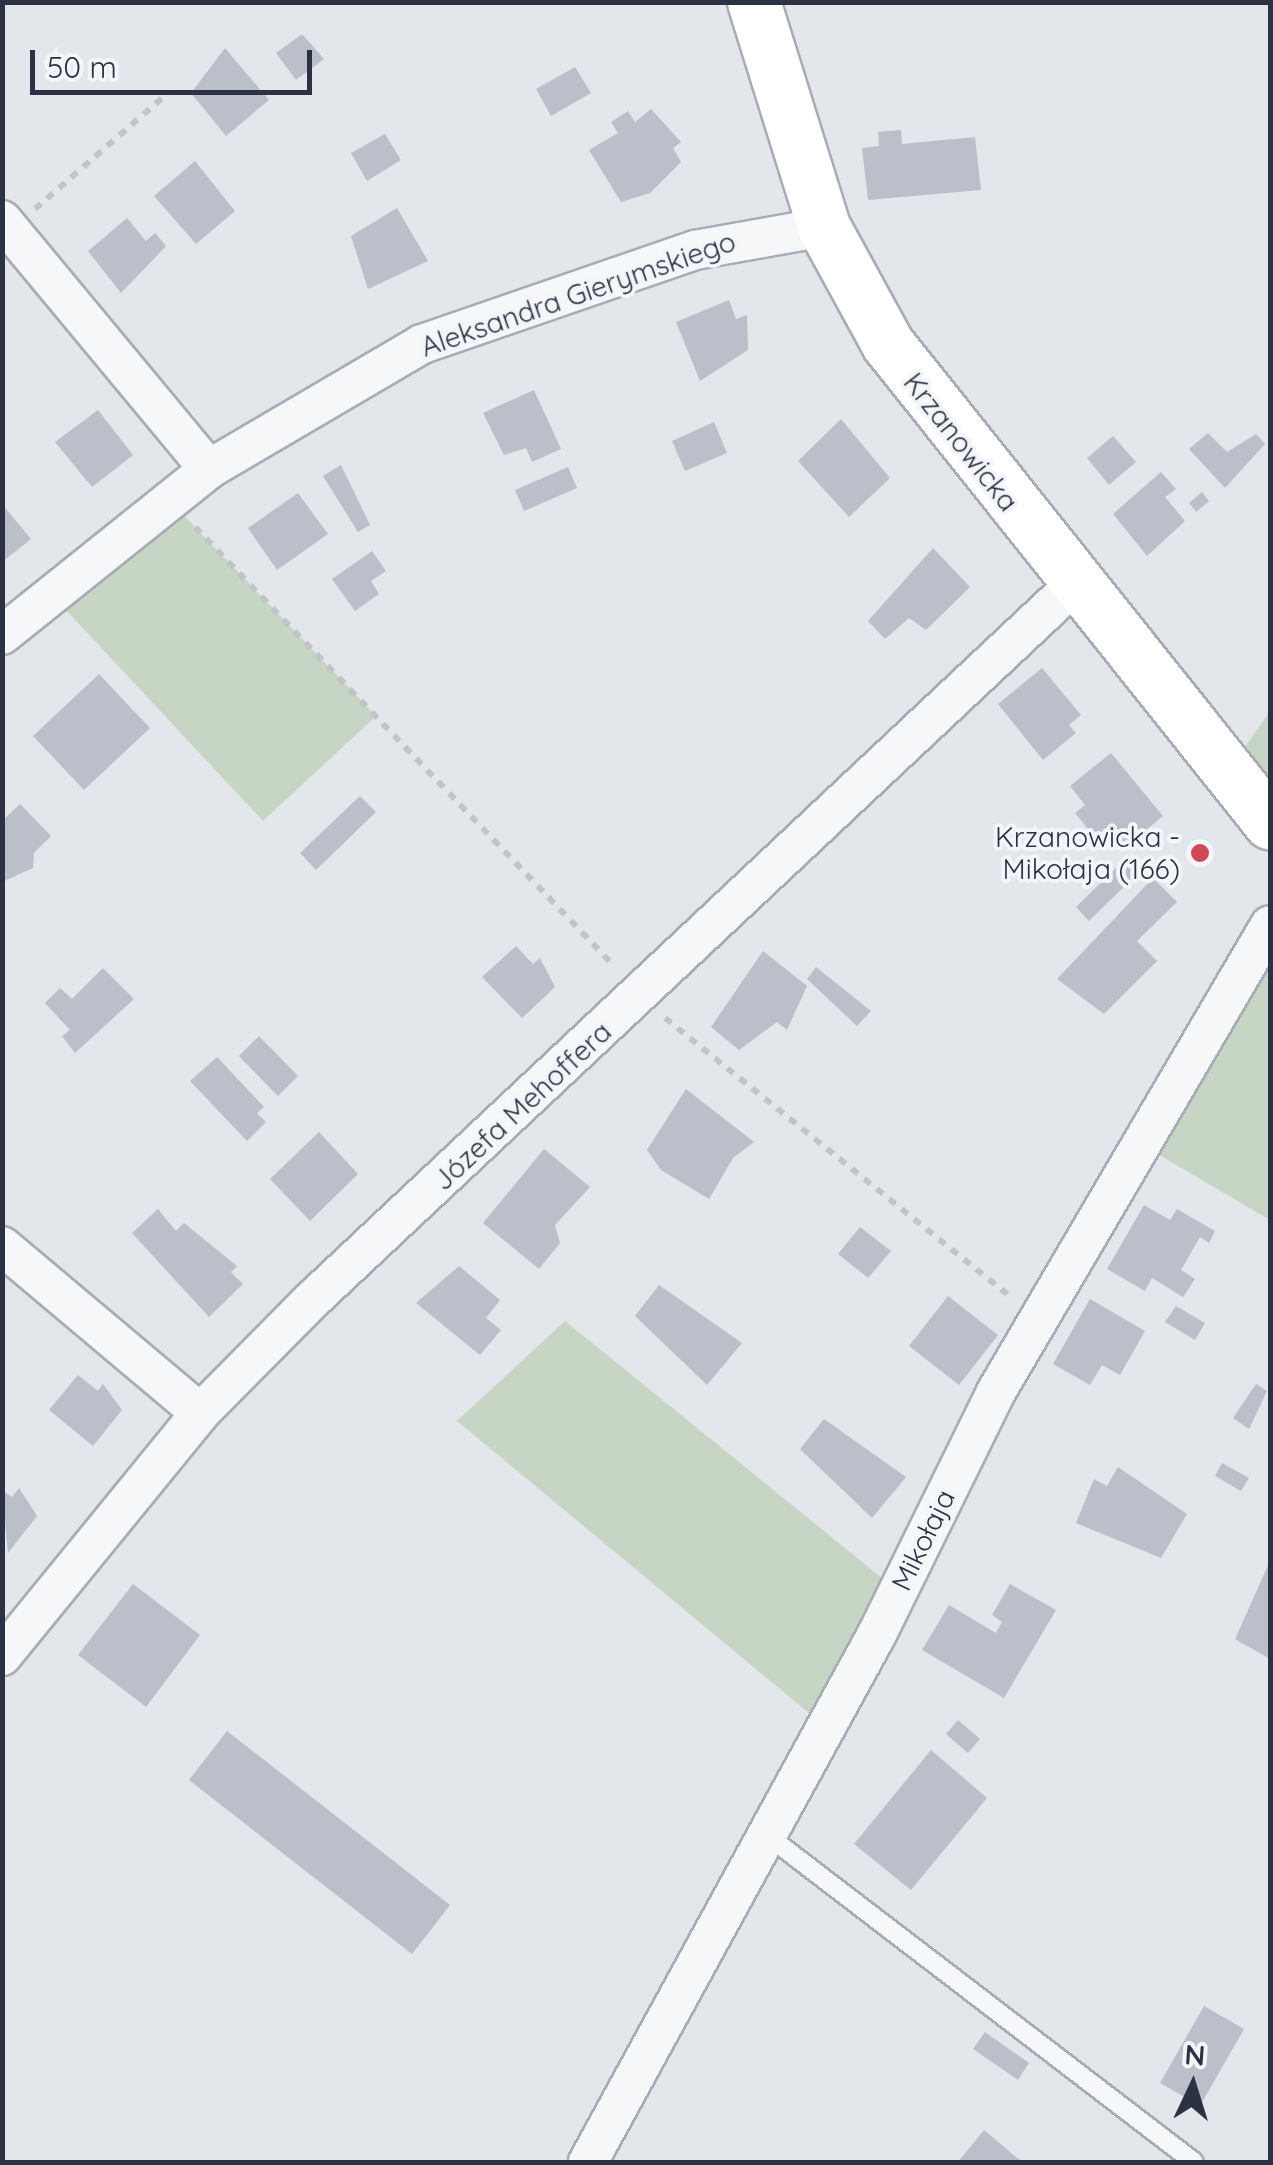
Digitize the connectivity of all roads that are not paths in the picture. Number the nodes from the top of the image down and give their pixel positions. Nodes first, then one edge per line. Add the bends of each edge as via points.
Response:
1 (754, 2) edge
2 (7, 225) edge
3 (824, 227) junction
4 (209, 469) junction
5 (1073, 586) junction
6 (2, 635) edge
7 (1270, 823) edge
8 (1270, 925) edge
9 (2, 1246) edge
10 (200, 1413) junction
11 (2, 1656) edge
12 (768, 1836) junction
13 (588, 2162) edge
14 (1194, 2162) edge

1 - 3 street, Krzanowicka
2 - 4 street
3 - 4 street, Aleksandra Gierymskiego via 695,250 422,344
3 - 5 street, Krzanowicka via 888,344
4 - 6 street, Aleksandra Gierymskiego
5 - 7 street, Krzanowicka
5 - 10 street, Józefa Mehoffera
8 - 12 street, Mikołaja via 1038,1319
9 - 10 street
10 - 11 street, Józefa Mehoffera
12 - 13 street, Mikołaja
12 - 14 lane

